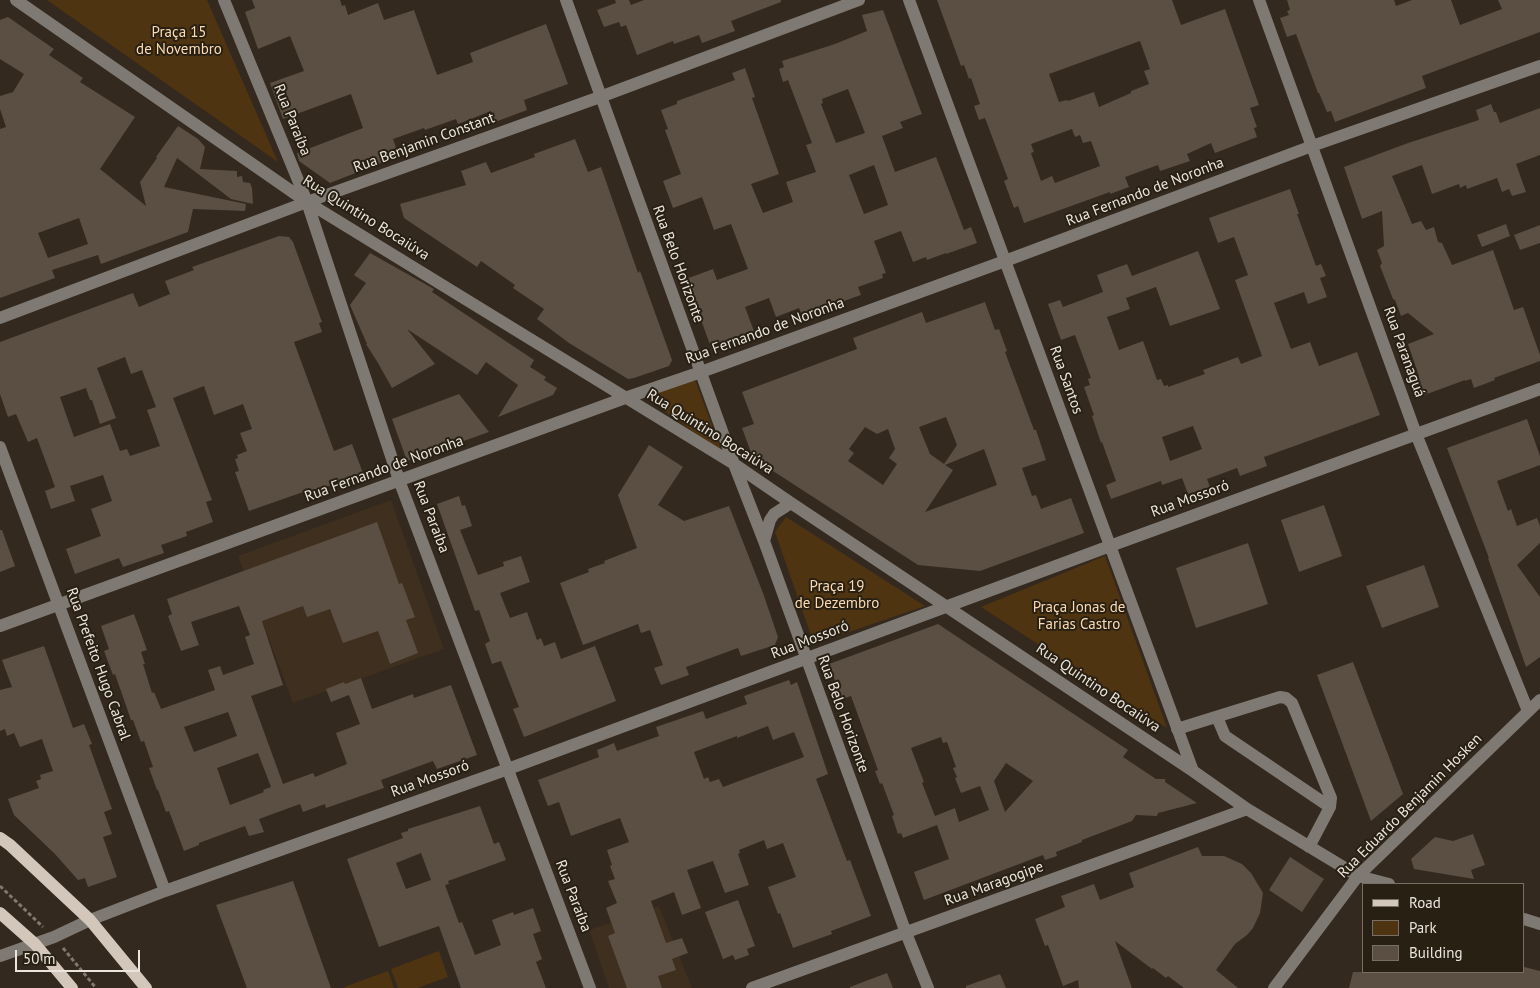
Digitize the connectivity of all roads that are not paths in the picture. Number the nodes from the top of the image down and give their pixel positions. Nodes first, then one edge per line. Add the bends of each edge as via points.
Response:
1 (16, 0) edge
2 (224, 0) edge
3 (566, 0) edge
4 (859, 0) edge
5 (909, 0) edge
6 (1259, 0) edge
7 (1540, 66) edge
8 (600, 97) junction
9 (1312, 146) junction
10 (307, 202) junction
11 (1005, 262) junction
12 (0, 318) edge
13 (701, 372) junction
14 (1540, 389) edge
15 (625, 398) junction
16 (1416, 434) junction
17 (0, 447) edge
18 (734, 464) junction
19 (399, 480) junction
20 (791, 503) junction
21 (764, 541) junction
22 (1110, 546) junction
23 (58, 605) junction
24 (947, 607) junction
25 (0, 626) edge
26 (806, 659) junction
27 (1540, 700) edge
28 (1528, 711) junction
29 (1217, 717) junction
30 (1177, 729) junction
31 (508, 769) junction
32 (1193, 771) junction
33 (1330, 807) junction
34 (1247, 810) junction
35 (0, 838) edge
36 (1309, 847) junction
37 (1358, 876) junction
38 (1386, 883) edge
39 (165, 891) junction
40 (0, 913) edge
41 (1525, 919) edge
42 (90, 920) junction
43 (1540, 924) edge
44 (906, 933) junction
45 (35, 944) junction
46 (0, 956) edge
47 (72, 988) edge
48 (146, 988) edge
49 (590, 988) edge
50 (752, 988) edge
51 (928, 988) edge
52 (1274, 988) edge

1 - 10 street, Rua Quintino Bocaiúva
2 - 10 street, Rua Paraíba
3 - 8 street, Rua Belo Horizonte
4 - 8 street, Rua Benjamin Constant
5 - 11 street, Rua Santos
6 - 9 street, Rua Paranaguá
7 - 9 street, Rua Fernando de Noronha
8 - 10 street, Rua Benjamin Constant
8 - 13 street, Rua Belo Horizonte
9 - 11 street, Rua Fernando de Noronha
9 - 16 street, Rua Paranaguá
10 - 12 street, Rua Benjamin Constant
10 - 15 street, Rua Quintino Bocaiúva
10 - 19 street, Rua Paraíba
11 - 13 street, Rua Fernando de Noronha
11 - 22 street, Rua Santos
13 - 15 street, Rua Fernando de Noronha
13 - 18 street, Rua Belo Horizonte
14 - 16 street, Rua Mossoró
15 - 18 street, Rua Quintino Bocaiúva
15 - 19 street, Rua Fernando de Noronha
16 - 22 street, Rua Mossoró
16 - 28 street, Rua Paranaguá
17 - 23 street, Rua Prefeito Hugo Cabral
18 - 20 street, Rua Quintino Bocaiúva
18 - 21 street, Rua Belo Horizonte
19 - 23 street, Rua Fernando de Noronha
19 - 31 street, Rua Paraíba
20 - 21 street via 774,514
20 - 24 street, Rua Quintino Bocaiúva
21 - 26 street, Rua Belo Horizonte
22 - 24 street, Rua Mossoró
22 - 30 street, Rua Santos
23 - 25 street, Rua Fernando de Noronha
23 - 39 street, Rua Prefeito Hugo Cabral
24 - 26 street, Rua Mossoró
24 - 32 street, Rua Quintino Bocaiúva
26 - 31 street, Rua Mossoró
26 - 44 street, Rua Belo Horizonte
27 - 28 street, Rua Eduardo Benjamin Hosken
28 - 37 street, Rua Eduardo Benjamin Hosken
29 - 30 street
29 - 33 street via 1225,736
29 - 33 street via 1280,697 1286,698 1292,703 1331,798
30 - 32 street, Rua Santos
31 - 39 street, Rua Mossoró
31 - 49 street, Rua Paraíba
32 - 34 street, Rua Quintino Bocaiúva
33 - 36 street
34 - 36 street, Rua Quintino Bocaiúva
34 - 44 street, Rua Maragogipe
35 - 42 main road
36 - 37 street, Rua Quintino Bocaiúva
37 - 38 street, Rua Quintino Bocaiúva
37 - 52 street, Rua Eduardo Benjamin Hosken
39 - 42 street, Rua Mossoró
40 - 45 main road
41 - 43 street
42 - 45 street, Rua Mossoró
42 - 48 main road
44 - 50 street, Rua Maragogipe
44 - 51 street, Rua Belo Horizonte
45 - 46 street, Rua Mossoró
45 - 47 main road

